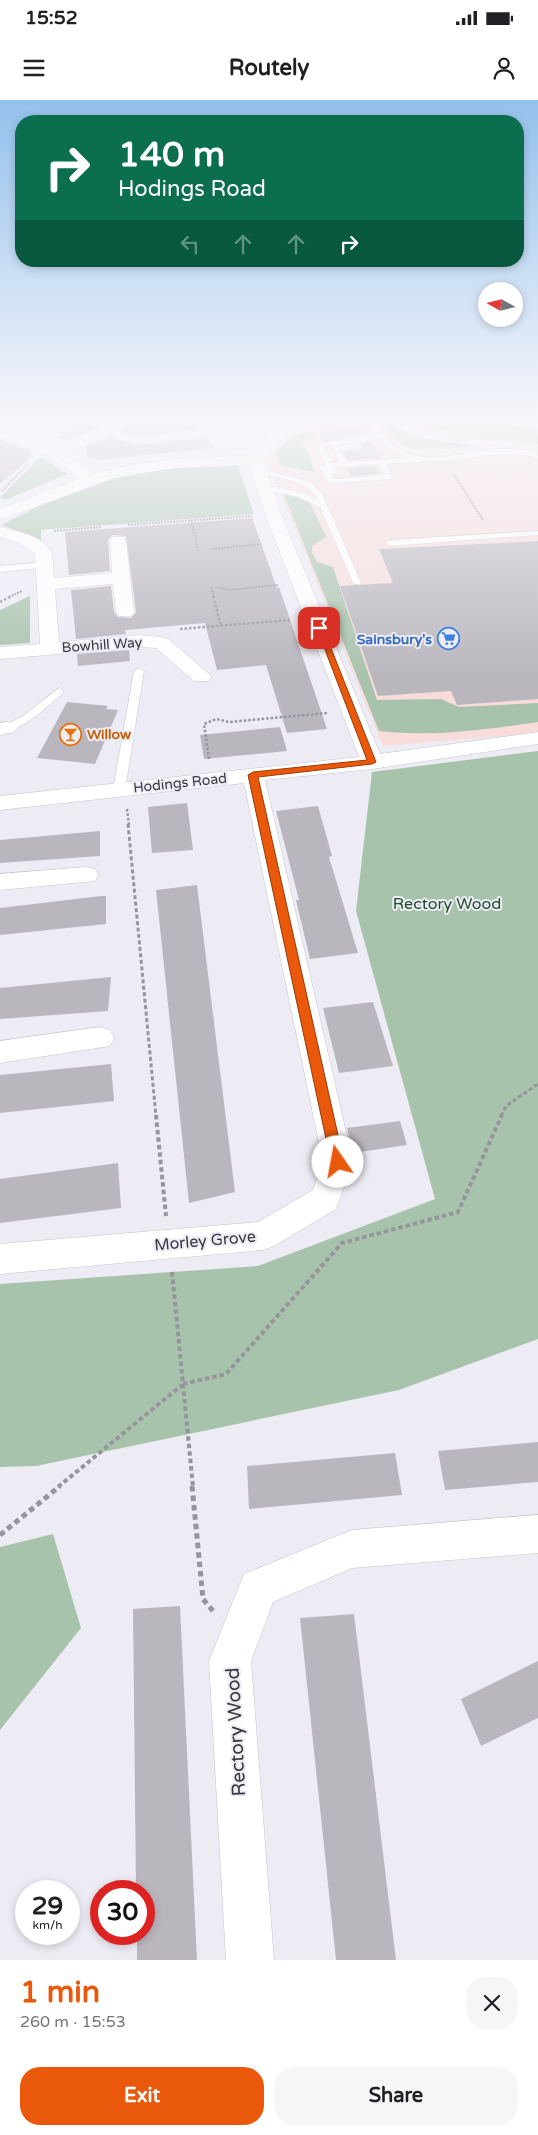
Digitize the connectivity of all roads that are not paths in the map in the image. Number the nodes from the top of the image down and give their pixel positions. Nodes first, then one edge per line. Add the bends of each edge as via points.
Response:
1 (26, 505) edge
2 (270, 505) edge
3 (320, 505) edge
4 (324, 505) edge
5 (325, 508) junction
6 (0, 515) edge
7 (116, 531) road end
8 (0, 532) edge
9 (538, 532) edge
10 (389, 543) dead end
11 (45, 565) junction
12 (0, 569) edge
13 (122, 578) junction
14 (357, 583) dead end
15 (46, 584) junction
16 (125, 612) dead end
17 (50, 649) junction
18 (0, 653) edge
19 (139, 670) dead end
20 (201, 677) dead end
21 (59, 691) dead end
22 (3, 728) edge
23 (538, 738) edge
24 (372, 762) junction
25 (253, 775) junction
26 (122, 789) junction
27 (0, 803) edge
28 (86, 875) dead end
29 (0, 882) edge
30 (100, 1038) dead end
31 (0, 1052) edge
32 (0, 1259) edge
33 (538, 1534) edge
34 (250, 1960) edge

1 - 6 street
2 - 24 street
3 - 5 lane
4 - 5 lane
5 - 14 lane
7 - 13 street, Bowhill Way
8 - 11 street, Bowhill Way via 25,539 43,552
9 - 10 lane
11 - 12 lane
11 - 15 street, Bowhill Way
13 - 15 street
13 - 16 street, Bowhill Way
15 - 17 street, Bowhill Way
17 - 18 street, Bowhill Way
17 - 20 street, Bowhill Way via 140,641 161,643
19 - 26 lane
21 - 22 lane via 27,718
23 - 24 street, Hodings Road
24 - 25 street, Hodings Road
25 - 26 street, Hodings Road
25 - 32 street, Morley Grove via 338,1162 325,1199 264,1236
26 - 27 street, Hodings Road
28 - 29 street
30 - 31 street
33 - 34 street, Rectory Wood via 352,1549 258,1588 230,1661

